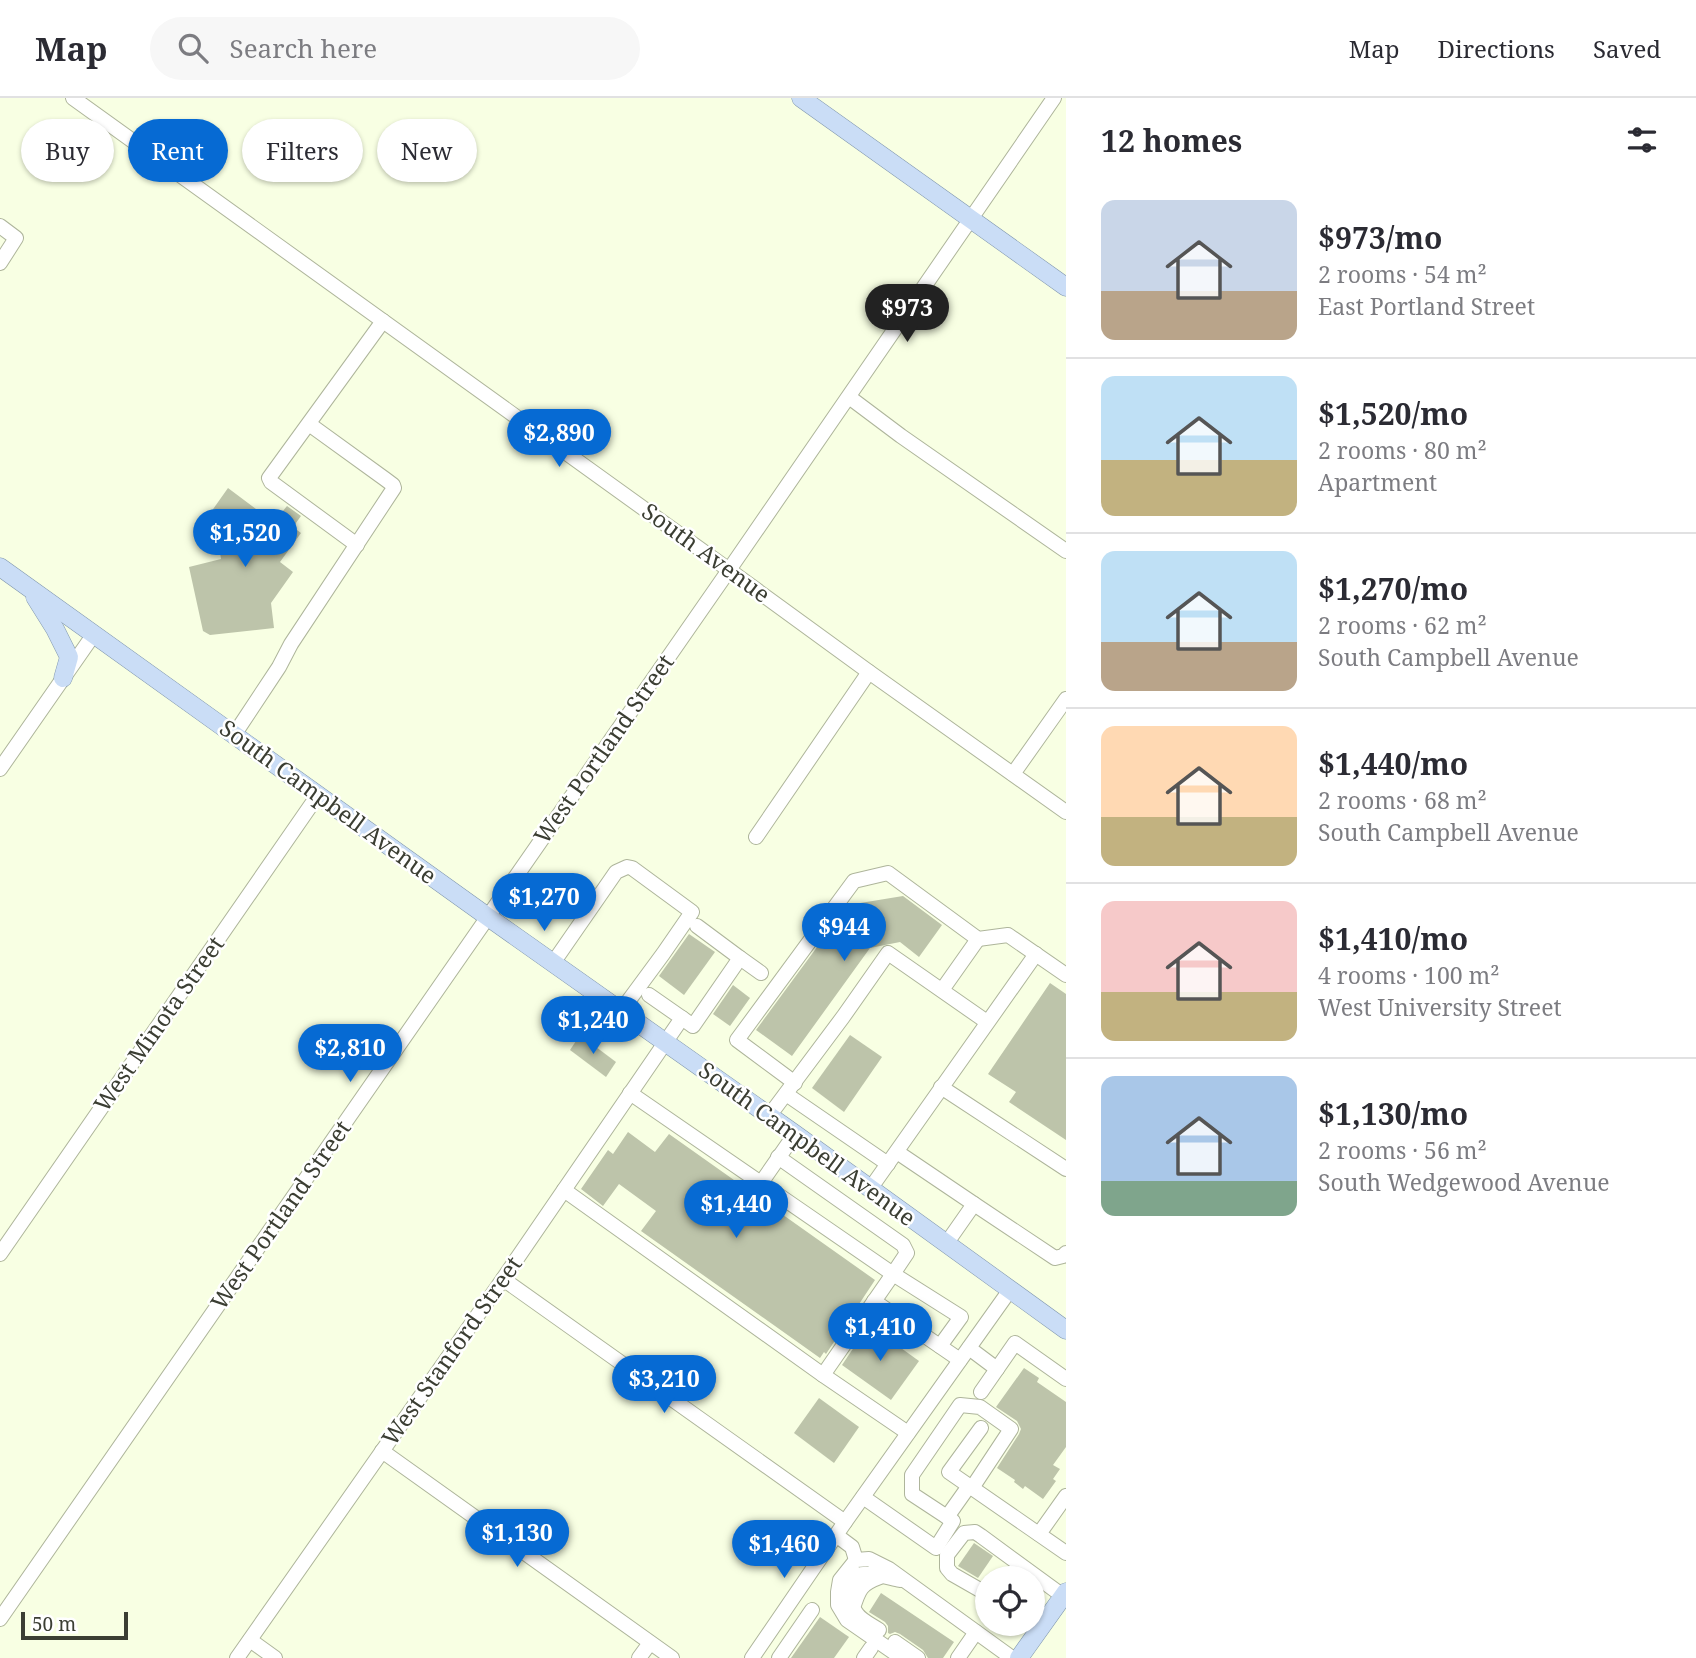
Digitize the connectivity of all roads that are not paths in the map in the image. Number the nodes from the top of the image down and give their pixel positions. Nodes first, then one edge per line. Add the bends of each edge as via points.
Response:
1 (73, 98) edge
2 (802, 98) edge
3 (1054, 98) edge
4 (971, 219) junction
5 (0, 226) edge
6 (0, 263) edge
7 (1066, 287) edge
8 (383, 321) junction
9 (849, 397) junction
10 (309, 424) junction
11 (357, 545) junction
12 (1066, 551) edge
13 (0, 568) edge
14 (729, 569) junction
15 (29, 589) junction
16 (94, 634) junction
17 (869, 672) junction
18 (63, 678) junction
19 (1066, 699) edge
20 (234, 735) junction
21 (0, 769) edge
22 (1013, 774) junction
23 (318, 795) junction
24 (1066, 812) edge
25 (756, 836) dead end
26 (488, 917) junction
27 (697, 926) dead end
28 (978, 939) junction
29 (1036, 954) junction
30 (740, 958) junction
31 (553, 963) junction
32 (761, 972) dead end
33 (1066, 975) edge
34 (942, 990) junction
35 (649, 995) dead end
36 (621, 1011) junction
37 (682, 1018) junction
38 (987, 1022) junction
39 (665, 1042) junction
40 (941, 1087) junction
41 (790, 1088) junction
42 (630, 1093) junction
43 (769, 1116) junction
44 (794, 1134) junction
45 (778, 1157) junction
46 (892, 1158) junction
47 (1066, 1169) edge
48 (761, 1183) junction
49 (870, 1189) junction
50 (564, 1190) junction
51 (974, 1204) junction
52 (946, 1244) junction
53 (1066, 1253) edge
54 (0, 1254) edge
55 (893, 1274) junction
56 (503, 1279) junction
57 (1010, 1290) junction
58 (874, 1301) junction
59 (961, 1317) junction
60 (1065, 1328) edge
61 (981, 1331) junction
62 (940, 1346) junction
63 (964, 1354) junction
64 (997, 1369) junction
65 (823, 1375) junction
66 (1066, 1379) edge
67 (981, 1392) dead end
68 (981, 1428) dead end
69 (908, 1433) junction
70 (382, 1451) junction
71 (970, 1487) junction
72 (1066, 1496) edge
73 (863, 1497) junction
74 (947, 1517) junction
75 (845, 1522) junction
76 (1039, 1534) junction
77 (836, 1535) junction
78 (949, 1541) junction
79 (1066, 1553) edge
80 (856, 1560) junction
81 (905, 1581) junction
82 (975, 1588) edge
83 (1065, 1594) edge
84 (812, 1610) dead end
85 (1045, 1615) edge
86 (0, 1619) edge
87 (975, 1631) edge
88 (975, 1633) edge
89 (982, 1636) edge
90 (1030, 1636) edge
91 (250, 1640) junction
92 (764, 1640) junction
93 (650, 1643) junction
94 (781, 1655) edge
95 (237, 1658) edge
96 (275, 1658) edge
97 (639, 1658) edge
98 (672, 1658) edge
99 (752, 1658) edge
100 (902, 1658) edge
101 (918, 1658) edge
102 (958, 1658) edge
103 (1012, 1658) edge
104 (1019, 1658) edge

1 - 8 street, South Avenue
2 - 4 main road
3 - 4 street, West Portland Street
4 - 7 main road
4 - 9 street, West Portland Street
5 - 6 street via 16,238
8 - 10 street
8 - 14 street, South Avenue
9 - 12 street
9 - 14 street, West Portland Street
10 - 11 street via 393,485
10 - 11 street via 268,478
11 - 20 street
13 - 15 main road, South Campbell Avenue
14 - 17 street, South Avenue
14 - 26 street, West Portland Street
15 - 16 main road, South Campbell Avenue
15 - 18 main road via 69,657
16 - 18 street
16 - 20 main road, South Campbell Avenue
17 - 22 street, South Avenue
17 - 25 street
18 - 21 street
19 - 22 street
20 - 23 main road, South Campbell Avenue
22 - 24 street, South Avenue
23 - 26 main road, South Campbell Avenue
23 - 54 street, West Minota Street
26 - 31 main road, South Campbell Avenue
26 - 86 street, West Portland Street
27 - 30 street
28 - 29 street via 1007,934
28 - 34 street
28 - 41 street via 888,873 854,881 737,1040
29 - 33 street
29 - 38 street
30 - 32 street
30 - 37 street via 693,1026
31 - 36 main road, South Campbell Avenue
31 - 36 street via 616,872 632,868 692,912
34 - 38 street
34 - 41 street via 888,953
35 - 37 street
36 - 39 main road, South Campbell Avenue
37 - 39 street, West Stanford Street
38 - 40 street
39 - 42 street, West Stanford Street
39 - 43 main road, South Campbell Avenue
40 - 46 street
40 - 47 street
41 - 43 street
41 - 46 street
42 - 48 street
42 - 50 street, West Stanford Street
43 - 44 main road, South Campbell Avenue
44 - 45 street
44 - 49 main road, South Campbell Avenue
45 - 48 street
45 - 55 street via 903,1245 907,1253
46 - 49 street
46 - 51 street
48 - 55 street
49 - 52 main road, South Campbell Avenue
50 - 56 street, West Stanford Street
50 - 65 street
51 - 52 street
51 - 53 street via 1055,1258
52 - 57 main road, South Campbell Avenue
55 - 58 street
55 - 59 street
56 - 70 street, West Stanford Street
56 - 75 street
57 - 60 main road, South Campbell Avenue
57 - 61 street
58 - 62 street
58 - 65 street
59 - 61 street
59 - 62 street
61 - 63 street
62 - 63 street
63 - 64 street
63 - 69 street
64 - 66 street via 1015,1343
64 - 67 street
65 - 69 street
68 - 71 street via 949,1472
69 - 73 street
70 - 91 street, West Stanford Street
70 - 93 street
71 - 74 street
71 - 74 street via 1011,1429 980,1407 960,1405 912,1475 912,1494
71 - 76 street
72 - 76 street
73 - 75 street
73 - 78 street via 936,1548
74 - 78 street via 953,1521
75 - 77 street
76 - 79 street
77 - 80 street via 852,1547
77 - 92 street
78 - 82 street via 947,1568
78 - 83 street via 975,1532
80 - 81 street via 869,1559
80 - 100 street via 840,1580 838,1605 847,1620
81 - 87 street
81 - 101 street via 863,1574 854,1577 847,1589 857,1614
83 - 85 main road
84 - 94 street
88 - 102 street
89 - 103 street
90 - 104 main road
91 - 95 street, West Stanford Street
91 - 96 street
92 - 94 street
92 - 99 street
93 - 97 street
93 - 98 street

